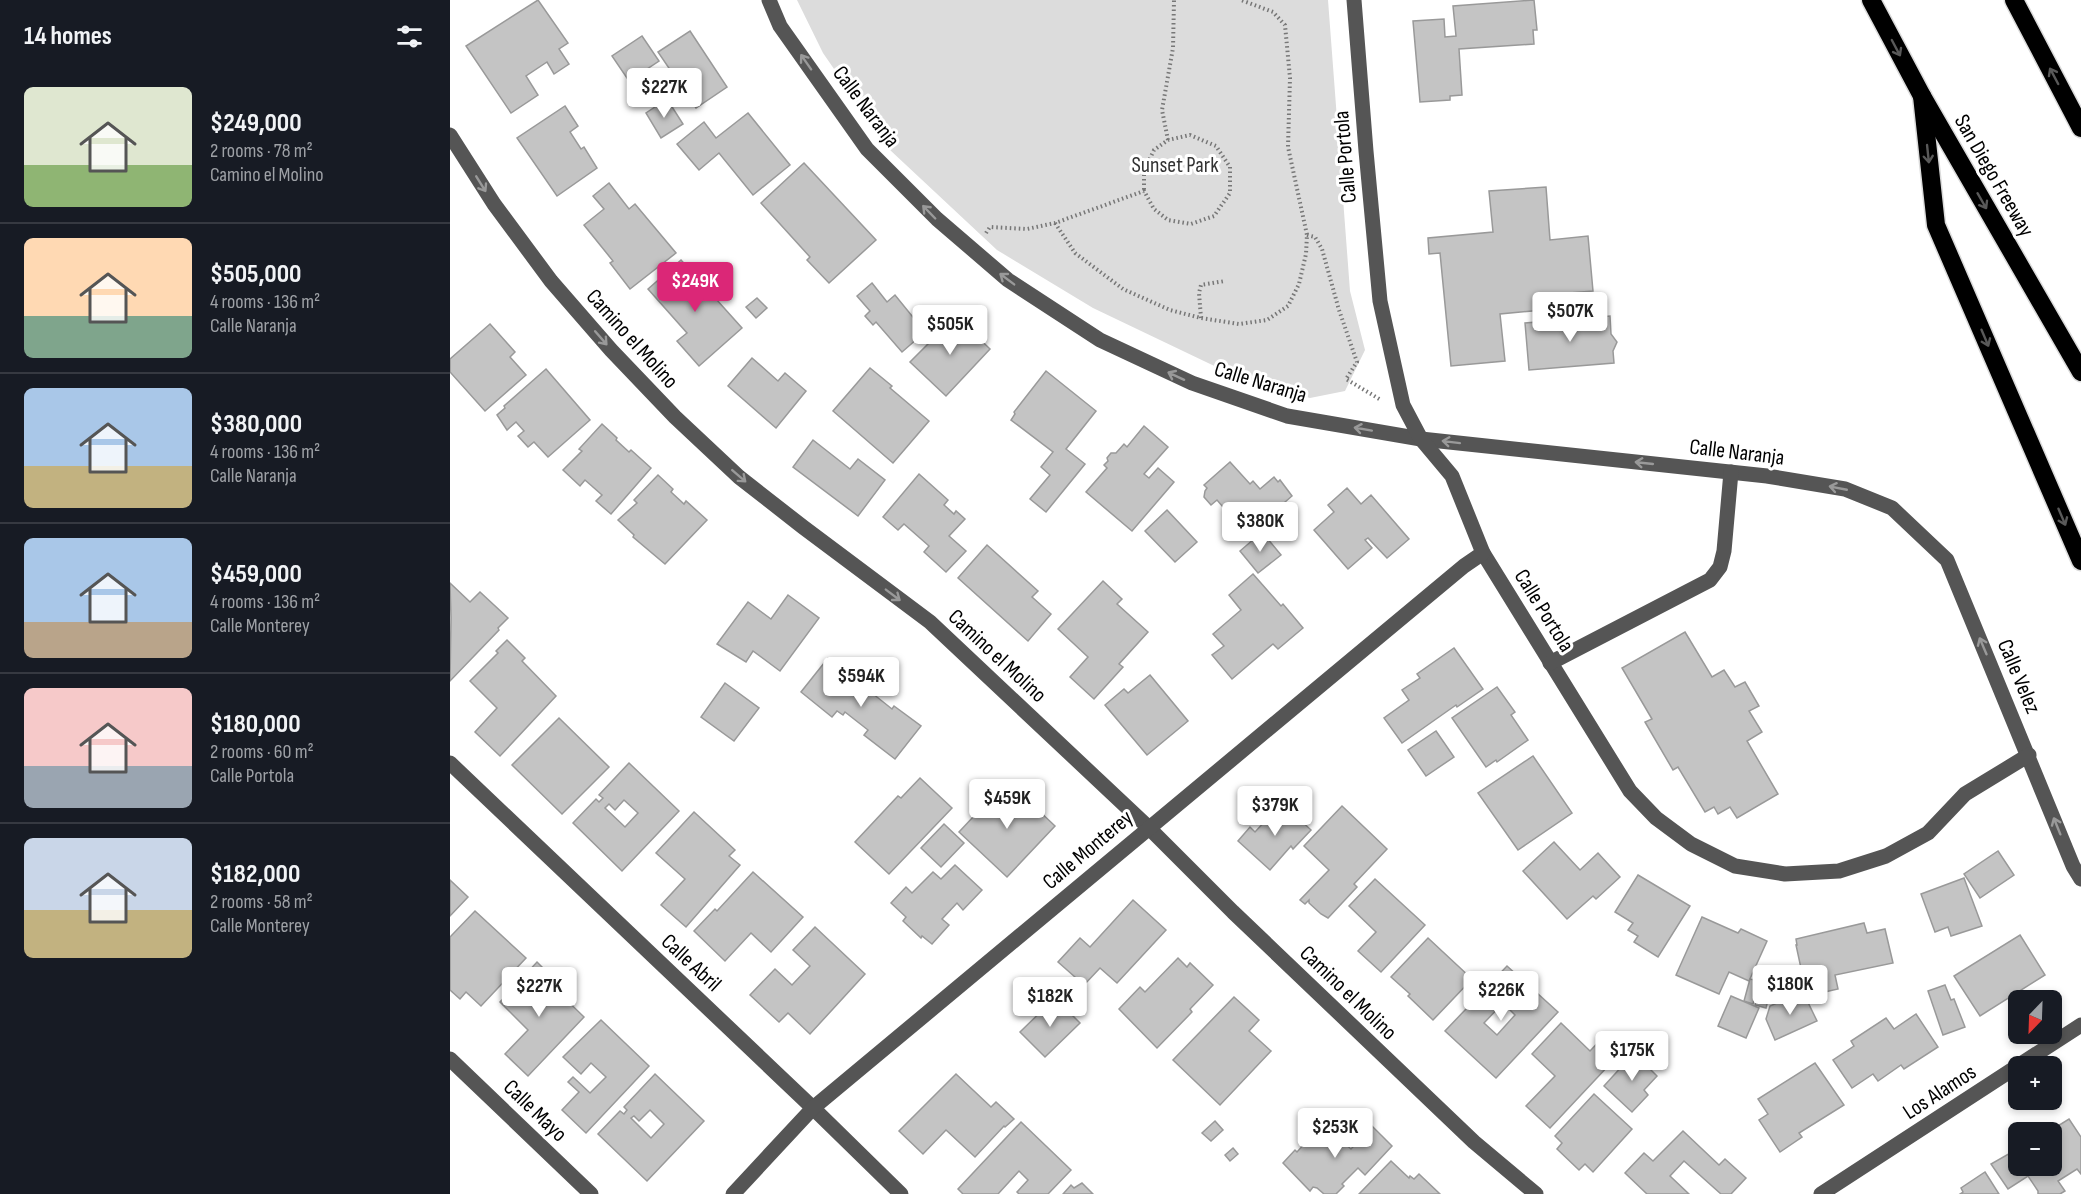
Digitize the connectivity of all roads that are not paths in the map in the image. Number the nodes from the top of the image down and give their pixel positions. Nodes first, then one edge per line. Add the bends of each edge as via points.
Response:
1 (769, 0) edge
2 (1354, 0) edge
3 (1871, 0) edge
4 (2014, 0) edge
5 (1922, 96) junction
6 (2081, 128) edge
7 (450, 135) edge
8 (2081, 372) edge
9 (1421, 439) junction
10 (1731, 472) junction
11 (1892, 508) joint
12 (1483, 552) junction
13 (2081, 561) edge
14 (1551, 663) junction
15 (2029, 755) junction
16 (450, 763) edge
17 (1148, 827) junction
18 (2081, 879) edge
19 (2081, 1025) edge
20 (450, 1059) edge
21 (813, 1108) junction
22 (591, 1194) edge
23 (733, 1194) edge
24 (901, 1194) edge
25 (1536, 1194) edge
26 (1821, 1194) edge

9 -> 1 street, Calle Naranja via 1287,416 1192,383 1100,340 1008,280 937,219 867,149 780,26
2 - 9 street, Calle Portola via 1380,300 1403,405
3 -> 5 highway, San Diego Freeway
6 -> 4 highway
5 -> 8 highway, San Diego Freeway
5 -> 13 highway via 1936,225
7 -> 17 street, Camino el Molino via 494,204 551,281 675,417 739,477 930,622
10 -> 9 street, Calle Naranja
9 - 12 street, Calle Portola via 1452,476
11 -> 10 street, Calle Naranja via 1845,489
10 - 14 street via 1725,551 1710,580
15 -> 11 street, Calle Velez via 1947,560
12 - 14 street, Calle Portola
12 - 17 street, Calle Monterey
14 - 15 street, Calle Portola via 1630,791 1656,818 1691,844 1735,866 1785,874 1839,871 1886,856 1928,833 1965,794
18 -> 15 street, Calle Velez
16 - 21 street, Calle Abril
17 - 21 street, Calle Monterey
17 - 25 street, Camino el Molino via 1474,1142
19 - 26 street, Los Alamos
20 - 22 street, Calle Mayo
21 - 23 street, Calle Monterey
21 - 24 street, Calle Abril

